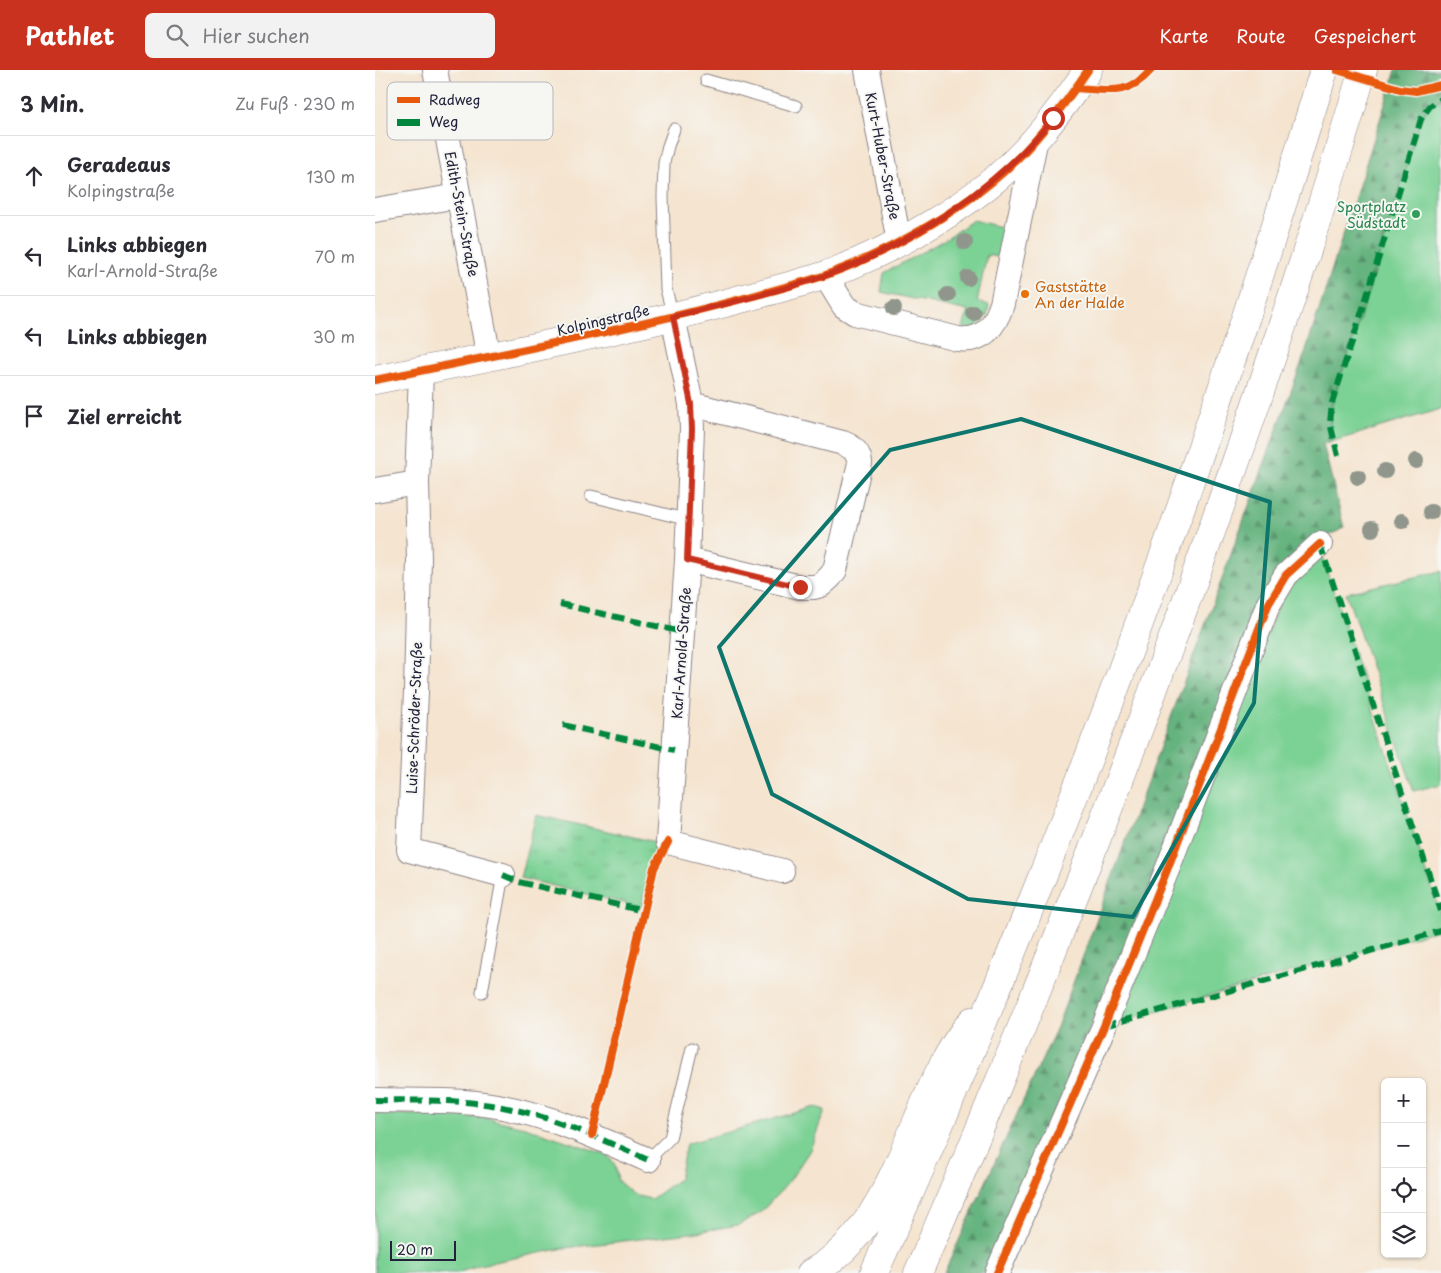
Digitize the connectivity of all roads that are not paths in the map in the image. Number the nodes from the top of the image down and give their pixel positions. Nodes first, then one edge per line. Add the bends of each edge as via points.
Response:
1 (867, 70) edge
2 (1087, 70) edge
3 (1324, 70) edge
4 (1363, 70) edge
5 (706, 80) dead end
6 (796, 106) dead end
7 (673, 129) dead end
8 (1036, 138) junction
9 (448, 140) edge
10 (458, 196) junction
11 (375, 210) edge
12 (899, 242) junction
13 (825, 275) junction
14 (673, 317) junction
15 (489, 358) junction
16 (421, 371) junction
17 (375, 380) edge
18 (691, 404) junction
19 (417, 483) junction
20 (375, 490) edge
21 (591, 496) dead end
22 (689, 520) junction
23 (1320, 544) dead end
24 (687, 560) junction
25 (782, 870) dead end
26 (503, 874) joint
27 (482, 992) dead end
28 (993, 997) junction
29 (692, 1048) dead end
30 (375, 1100) edge
31 (648, 1160) joint
32 (811, 1273) edge
33 (874, 1273) edge
34 (918, 1273) edge
35 (997, 1273) edge

1 - 12 street, Kurt-Huber-Straße
2 - 8 main road, Kolpingstraße
3 - 28 main road via 1252,297 1140,620 1070,808
4 - 34 main road via 1257,402 1143,719 1020,1031
5 - 6 lane
7 - 14 lane via 664,162 663,197 666,289
8 - 12 main road, Kolpingstraße via 976,193
8 - 13 street via 1001,304 992,326 981,336 958,339 855,313 844,306
9 - 10 street, Edith-Stein-Straße
10 - 11 street
10 - 15 street, Edith-Stein-Straße
12 - 13 main road, Kolpingstraße
13 - 14 main road, Kolpingstraße
14 - 15 main road, Kolpingstraße
14 - 18 street, Karl-Arnold-Straße
15 - 16 main road, Kolpingstraße
16 - 17 main road, Kolpingstraße
16 - 19 street, Luise-Schröder-Straße
18 - 22 street, Karl-Arnold-Straße
18 - 24 street via 843,443 856,450 860,463 838,562 821,585 800,587
19 - 20 street
19 - 26 street, Luise-Schröder-Straße via 419,559 409,850
21 - 22 lane
22 - 24 street, Karl-Arnold-Straße
23 - 35 street via 1286,576 1268,605 1167,870
24 - 25 street, Karl-Arnold-Straße via 668,842
26 - 27 lane, Luise-Schröder-Straße
28 - 32 main road via 944,1060 896,1171 870,1216 844,1248
28 - 33 main road
29 - 31 lane via 670,1138
30 - 31 street via 473,1103 521,1111 592,1135

